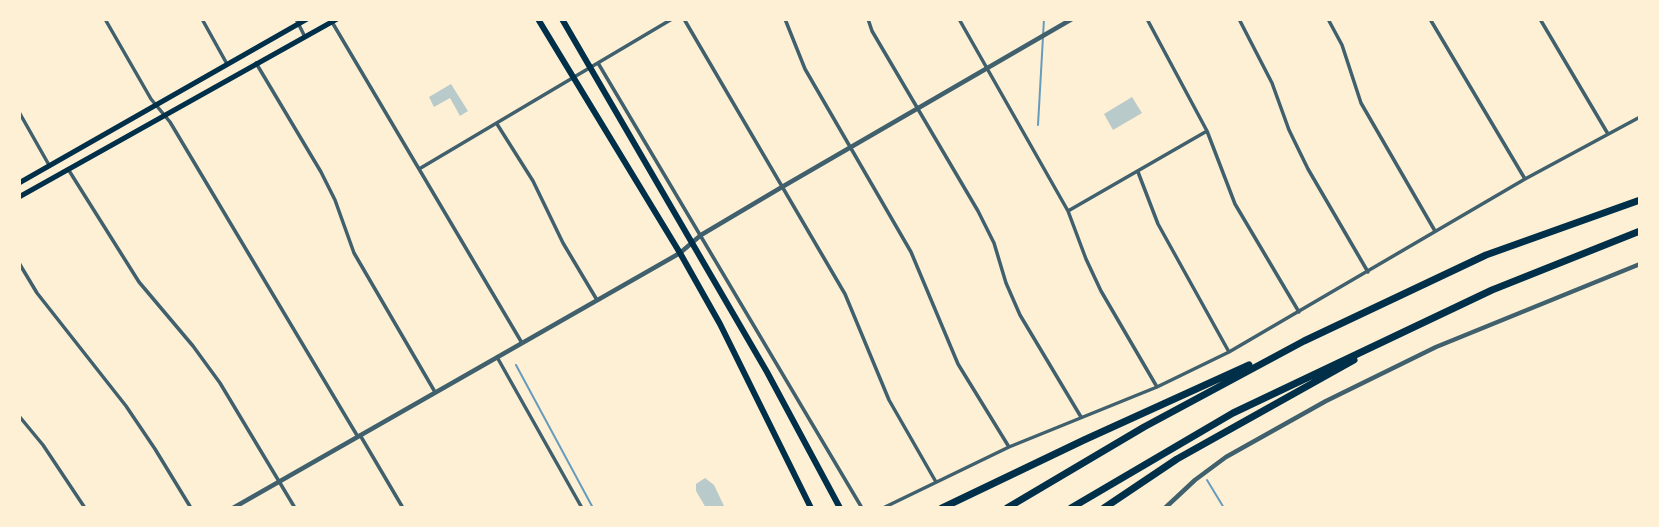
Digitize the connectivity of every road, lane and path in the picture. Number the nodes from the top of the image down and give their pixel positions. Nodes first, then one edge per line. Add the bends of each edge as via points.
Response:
1 (105, 19) edge
2 (202, 19) edge
3 (307, 19) edge
4 (538, 19) edge
5 (562, 19) edge
6 (672, 19) edge
7 (684, 19) edge
8 (785, 19) edge
9 (868, 19) edge
10 (959, 19) edge
11 (1072, 19) edge
12 (1147, 19) edge
13 (1239, 19) edge
14 (1328, 19) edge
15 (1430, 19) edge
16 (1540, 19) edge
17 (334, 20) edge
18 (297, 22) edge
19 (304, 35) junction
20 (256, 63) junction
21 (598, 63) junction
22 (227, 64) junction
23 (590, 68) junction
24 (987, 68) junction
25 (573, 79) junction
26 (155, 105) junction
27 (918, 109) junction
28 (19, 113) edge
29 (164, 115) junction
30 (1640, 117) edge
31 (497, 124) junction
32 (1207, 131) junction
33 (1608, 134) junction
34 (850, 148) junction
35 (49, 165) junction
36 (68, 169) junction
37 (419, 169) junction
38 (1138, 172) junction
39 (1525, 179) junction
40 (19, 183) edge
41 (782, 187) junction
42 (19, 197) edge
43 (1640, 200) edge
44 (1068, 211) junction
45 (1436, 231) junction
46 (1640, 231) edge
47 (701, 236) junction
48 (691, 244) junction
49 (680, 253) junction
50 (19, 263) edge
51 (1640, 264) edge
52 (1368, 272) junction
53 (597, 300) junction
54 (1299, 313) junction
55 (1412, 328) junction
56 (1304, 341) junction
57 (522, 343) junction
58 (1229, 352) junction
59 (497, 357) junction
60 (1157, 387) junction
61 (435, 392) junction
62 (19, 416) edge
63 (1081, 417) junction
64 (359, 436) junction
65 (1009, 447) junction
66 (279, 482) junction
67 (936, 482) junction
68 (861, 506) edge
69 (85, 508) edge
70 (191, 508) edge
71 (233, 508) edge
72 (295, 508) edge
73 (404, 508) edge
74 (582, 508) edge
75 (811, 508) edge
76 (840, 508) edge
77 (883, 508) edge
78 (942, 508) edge
79 (1006, 508) edge
80 (1071, 508) edge
81 (1104, 508) edge
82 (1165, 508) edge

1 - 26 street
2 - 22 street
3 - 18 main road
4 - 25 main road
5 - 23 main road
6 - 21 street
7 - 41 street
8 - 34 street via 805,69
9 - 27 street
10 - 24 street
11 - 24 street
12 - 32 street
13 - 52 street via 1308,169
14 - 45 street via 1342,44 1361,103
15 - 39 street
16 - 33 street
17 - 19 main road
17 - 37 street
18 - 19 street
18 - 22 main road
19 - 20 main road
20 - 29 main road
20 - 61 street via 321,172 355,254
21 - 23 street
21 - 47 street
22 - 26 main road
23 - 25 street
23 - 48 main road
24 - 27 street
24 - 44 street
25 - 31 street
25 - 49 main road
26 - 29 street
26 - 35 main road
27 - 34 street
27 - 63 street via 994,243 1020,315
28 - 35 street
29 - 36 main road
29 - 64 street
30 - 33 street
31 - 37 street
31 - 53 street
32 - 38 street
32 - 54 street via 1235,204
33 - 39 street
34 - 41 street
34 - 65 street via 911,252 958,364
35 - 40 main road
36 - 42 main road
36 - 66 street via 139,282 220,383
37 - 57 street
38 - 44 street
38 - 58 street via 1157,224
39 - 45 street
41 - 47 street
41 - 67 street via 845,294 888,400
43 - 56 highway via 1486,255
44 - 60 street via 1101,291
45 - 52 street
46 - 55 highway via 1492,290
47 - 48 street
47 - 68 street
48 - 49 street
48 - 76 main road
49 - 53 street
49 - 75 main road
50 - 70 street via 37,293 131,413
51 - 82 street via 1436,347 1325,401 1226,457
52 - 54 street
53 - 57 street
54 - 58 street
55 - 80 highway via 1233,413
55 - 81 highway via 1177,459
56 - 78 highway
56 - 79 highway
57 - 59 street
58 - 60 street
59 - 61 street
59 - 74 street
60 - 63 street
61 - 64 street
62 - 69 street
63 - 65 street
64 - 66 street
64 - 73 street
65 - 67 street
66 - 71 street
66 - 72 street
67 - 77 street

